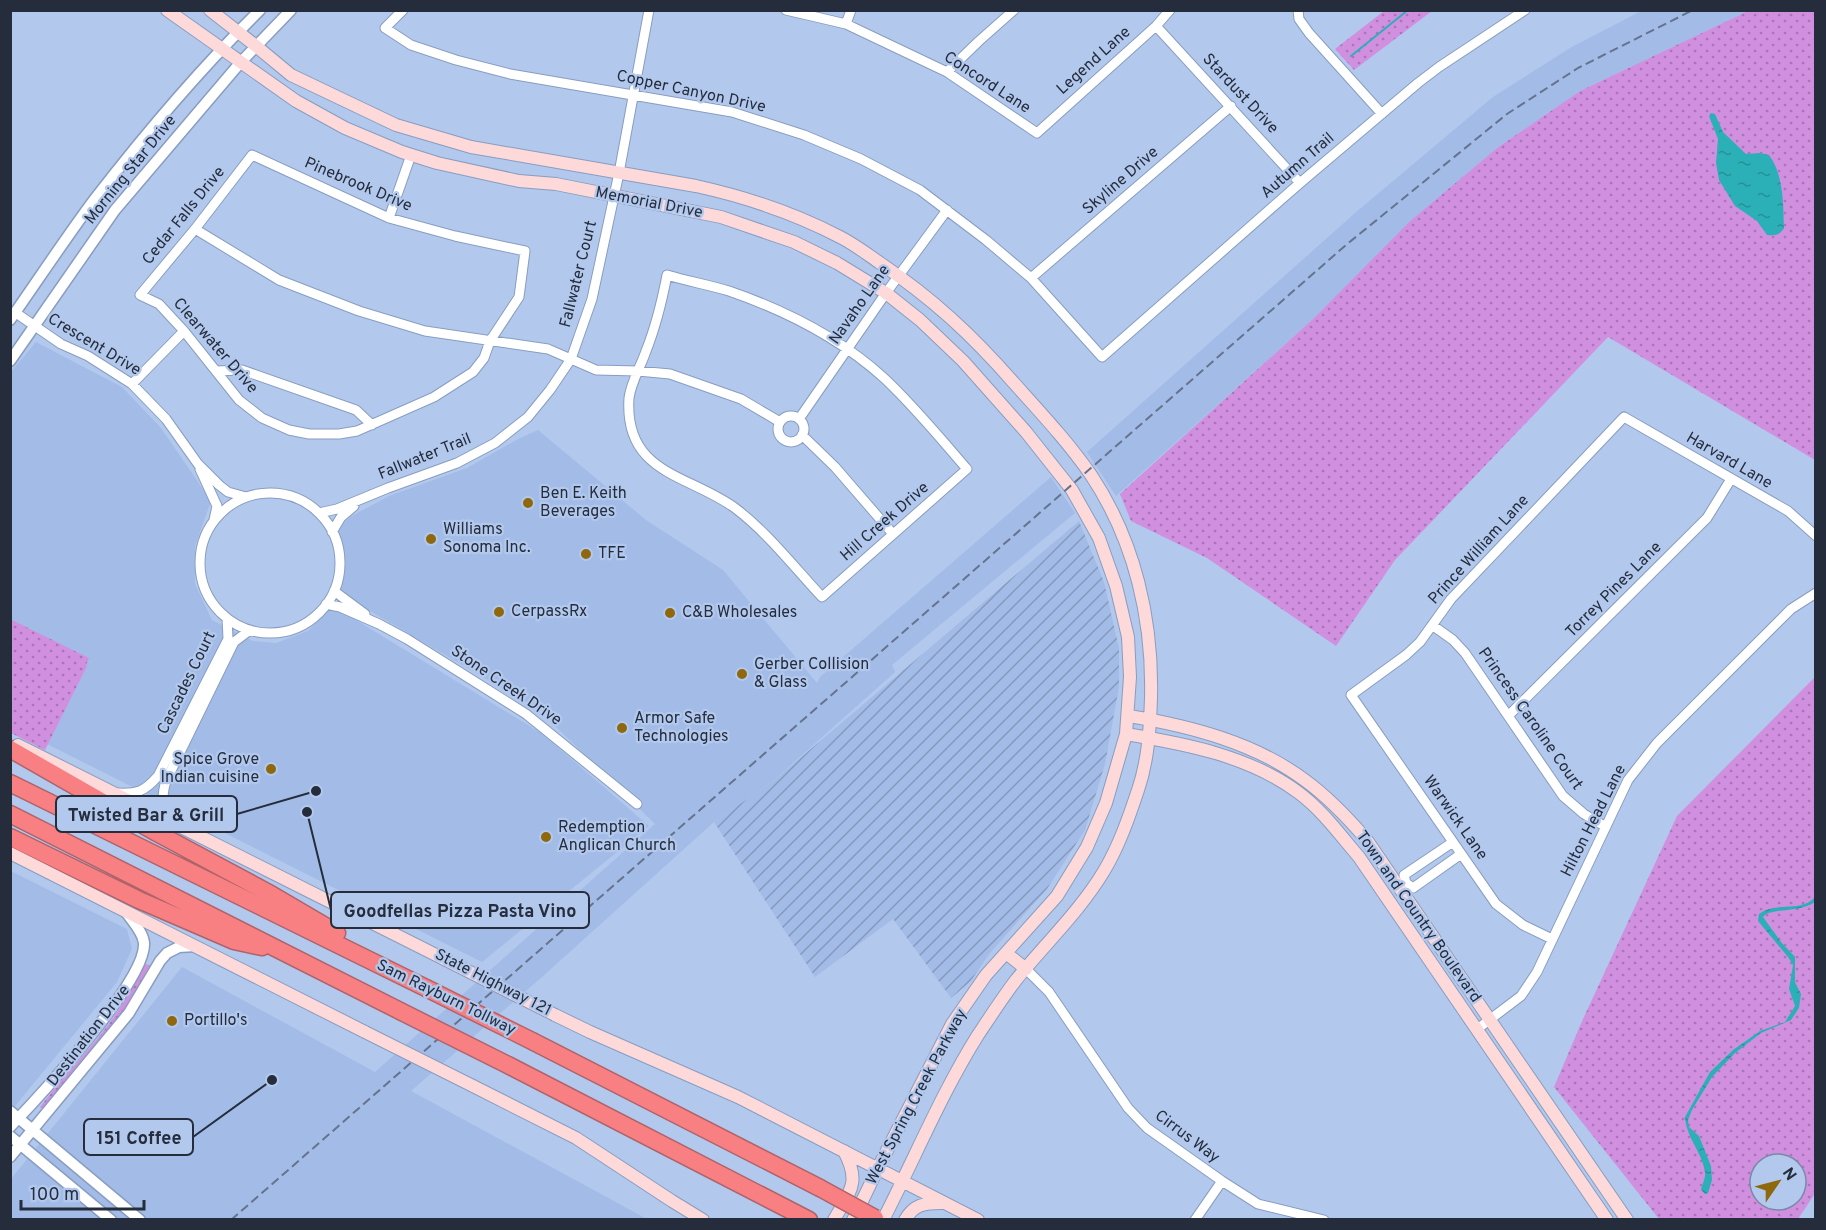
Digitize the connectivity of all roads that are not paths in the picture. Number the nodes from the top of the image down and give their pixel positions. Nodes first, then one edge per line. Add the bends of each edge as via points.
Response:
1 (167, 10) edge
2 (210, 10) edge
3 (260, 10) edge
4 (291, 10) edge
5 (403, 10) edge
6 (649, 10) edge
7 (786, 10) edge
8 (851, 10) edge
9 (1014, 10) edge
10 (1170, 10) edge
11 (1298, 10) edge
12 (1525, 10) edge
13 (846, 24) junction
14 (1155, 26) junction
15 (238, 32) junction
16 (256, 46) junction
17 (221, 50) junction
18 (240, 63) junction
19 (947, 72) junction
20 (634, 95) junction
21 (1231, 106) junction
22 (1382, 114) junction
23 (1037, 133) joint
24 (252, 155) joint
25 (411, 155) junction
26 (619, 173) junction
27 (1300, 183) junction
28 (614, 196) junction
29 (947, 210) junction
30 (389, 218) junction
31 (195, 229) junction
32 (525, 250) joint
33 (899, 276) junction
34 (1031, 278) junction
35 (886, 293) junction
36 (140, 295) joint
37 (13, 316) edge
38 (34, 326) junction
39 (184, 331) junction
40 (490, 341) junction
41 (848, 350) junction
42 (1102, 357) joint
43 (571, 359) junction
44 (10, 361) edge
45 (216, 371) junction
46 (638, 371) junction
47 (132, 384) junction
48 (1624, 417) joint
49 (799, 419) junction
50 (780, 422) junction
51 (372, 425) junction
52 (802, 435) junction
53 (198, 464) junction
54 (1090, 475) joint
55 (1731, 479) junction
56 (1072, 490) joint
57 (246, 497) junction
58 (361, 500) junction
59 (319, 513) junction
60 (214, 520) junction
61 (332, 532) junction
62 (893, 534) junction
63 (1815, 536) edge
64 (334, 591) junction
65 (1815, 593) edge
66 (327, 604) junction
67 (227, 618) junction
68 (379, 624) junction
69 (1432, 625) junction
70 (250, 630) junction
71 (1351, 695) joint
72 (1509, 715) junction
73 (1129, 716) junction
74 (1151, 720) junction
75 (1126, 734) junction
76 (1149, 738) junction
77 (10, 741) edge
78 (10, 749) edge
79 (1302, 778) junction
80 (10, 783) edge
81 (1294, 790) junction
82 (111, 792) junction
83 (637, 804) dead end
84 (10, 814) edge
85 (177, 825) junction
86 (1606, 827) junction
87 (10, 837) edge
88 (1453, 842) junction
89 (10, 853) edge
90 (1461, 854) junction
91 (1389, 871) junction
92 (1374, 881) junction
93 (1403, 886) junction
94 (126, 912) junction
95 (1552, 939) junction
96 (195, 946) junction
97 (282, 951) junction
98 (1006, 953) junction
99 (383, 967) junction
100 (1026, 969) junction
101 (1490, 1020) junction
102 (1476, 1030) junction
103 (15, 1115) edge
104 (10, 1127) edge
105 (33, 1130) junction
106 (10, 1136) edge
107 (21, 1144) junction
108 (844, 1152) junction
109 (10, 1157) edge
110 (878, 1168) junction
111 (903, 1181) junction
112 (1222, 1181) junction
113 (942, 1203) junction
114 (807, 1218) edge
115 (111, 1220) edge
116 (140, 1220) edge
117 (704, 1220) edge
118 (834, 1220) edge
119 (853, 1220) edge
120 (878, 1220) edge
121 (883, 1220) edge
122 (906, 1220) edge
123 (978, 1220) edge
124 (1195, 1220) edge
125 (1324, 1220) edge
126 (1607, 1220) edge
127 (1627, 1220) edge

1 - 17 main road, Memorial Drive
2 - 15 main road, Memorial Drive
3 - 15 street, Morning Star Drive
4 - 16 street, Morning Star Drive
5 - 20 street, Copper Canyon Drive via 385,28 411,45 510,74
6 - 20 street, Fallwater Court
7 - 13 street, Concord Lane
8 - 13 street
9 - 19 street
10 - 14 street, Legend Lane
11 - 22 street via 1309,33
12 - 22 street, Autumn Trail via 1439,67
13 - 19 street, Concord Lane
14 - 21 street, Stardust Drive
14 - 23 street, Legend Lane
15 - 16 main road, Memorial Drive
15 - 17 street, Morning Star Drive
16 - 18 street, Morning Star Drive
16 - 26 main road, Memorial Drive via 291,75 396,125 471,147
17 - 18 main road, Memorial Drive
17 - 37 street, Morning Star Drive via 93,201
18 - 25 main road, Memorial Drive via 335,123
18 - 38 street, Morning Star Drive via 115,210
19 - 23 street, Concord Lane
20 - 26 street, Fallwater Court
20 - 29 street, Copper Canyon Drive via 732,112 804,135 891,174
21 - 27 street, Stardust Drive
21 - 34 street, Skyline Drive
22 - 27 street, Autumn Trail
24 - 30 street, Pinebrook Drive
24 - 31 street, Cedar Falls Drive
25 - 28 main road, Memorial Drive via 519,182 556,184
25 - 30 street
26 - 28 street, Fallwater Court
26 - 33 main road, Memorial Drive via 696,186 765,204 843,238
27 - 42 street, Autumn Trail
28 - 35 main road, Memorial Drive via 721,217 756,228 837,263
28 - 43 street, Fallwater Court via 592,299
29 - 33 street, Navaho Lane
29 - 34 street, Copper Canyon Drive
30 - 32 street, Pinebrook Drive
31 - 36 street, Cedar Falls Drive
31 - 40 street via 279,280 339,303 425,331
32 - 40 street, Clearwater Drive via 519,297
33 - 35 street, Navaho Lane
33 - 54 main road, Memorial Drive via 936,303 980,344
34 - 42 street, Copper Canyon Drive
35 - 41 street, Navaho Lane
35 - 56 main road, Memorial Drive via 963,361
36 - 39 street, Clearwater Drive via 159,304
37 - 38 street, Crescent Drive
38 - 44 street, Morning Star Drive
38 - 47 street, Crescent Drive
39 - 45 street, Clearwater Drive
39 - 47 street
40 - 43 street via 548,348
40 - 51 street, Clearwater Drive via 473,372 434,397
41 - 46 street via 795,318 729,291 667,275 659,312
41 - 49 street, Navaho Lane
41 - 62 street, Hill Creek Drive via 882,377 967,469
43 - 46 street via 596,370
43 - 58 street, Fallwater Trail via 528,417 495,443 457,463
45 - 51 street via 242,370 356,410
45 - 51 street, Clearwater Drive via 239,400 262,418 289,430 339,434
46 - 50 street via 670,374 741,399
46 - 62 street, Hill Creek Drive via 630,395 629,418 635,440 651,460 669,474 734,508 822,597
47 - 53 street, Crescent Drive via 166,419
48 - 55 street, Harvard Lane
48 - 69 street, Prince William Lane via 1451,599
49 - 50 street via 791,416
49 - 52 street
50 - 52 street via 778,431 783,439 795,441
52 - 62 street via 836,467
53 - 57 street, Crescent Drive via 228,492
53 - 60 street, Crescent Drive via 217,506
54 - 74 main road, West Spring Creek Parkway via 1127,546 1140,585 1152,672
55 - 63 street, Harvard Lane via 1788,512
55 - 72 street, Torrey Pines Lane via 1707,518
56 - 73 main road, West Spring Creek Parkway via 1099,538 1116,586 1128,637
57 - 59 street via 282,494 299,499
57 - 60 street
58 - 59 street, Fallwater Trail
58 - 61 street, Fallwater Trail via 341,517
59 - 61 street
60 - 67 street via 204,540 200,561 203,582 212,602
61 - 64 street via 340,567
64 - 66 street
64 - 68 street, Stone Creek Drive
65 - 86 street, Hilton Head Lane via 1791,609 1656,743 1628,780
66 - 68 street, Stone Creek Drive
66 - 70 street via 296,628 265,633
67 - 70 street
67 - 82 street, Cascades Court via 228,639 158,776 147,789 132,794
68 - 83 street, Stone Creek Drive via 526,714
69 - 71 street, Prince William Lane via 1406,655
69 - 72 street, Princess Caroline Court via 1454,640
70 - 85 street, Cascades Court via 234,642 166,781 162,796 166,811
71 - 88 street, Warwick Lane
72 - 86 street, Princess Caroline Court via 1563,796
73 - 74 main road, Town and Country Boulevard
73 - 75 main road, West Spring Creek Parkway
74 - 76 main road, West Spring Creek Parkway
74 - 79 main road, Town and Country Boulevard via 1262,754
75 - 76 main road, Town and Country Boulevard
75 - 98 main road, West Spring Creek Parkway via 1106,803 1087,847 1057,896
76 - 81 main road, Town and Country Boulevard via 1230,758
76 - 100 main road, West Spring Creek Parkway via 1139,788 1104,872
77 - 82 main road, State Highway 121
78 - 99 highway via 276,897 340,935
79 - 81 main road
79 - 91 main road, Town and Country Boulevard via 1339,808
80 - 99 highway, Sam Rayburn Tollway
81 - 92 main road, Town and Country Boulevard via 1327,819
82 - 85 main road, State Highway 121
84 - 97 highway, Sam Rayburn Tollway
85 - 108 main road, State Highway 121, bridge via 555,1015 738,1097
86 - 95 street, Hilton Head Lane
87 - 97 highway via 234,941
88 - 90 street, Warwick Lane
88 - 93 street via 1404,875
89 - 94 main road
90 - 93 street via 1413,888
90 - 95 street, Warwick Lane via 1496,904 1523,925
91 - 92 main road
91 - 93 main road, Town and Country Boulevard
92 - 102 main road, Town and Country Boulevard
93 - 101 main road, Town and Country Boulevard
94 - 96 main road
94 - 103 street, Destination Drive via 144,942 129,983 96,1029
95 - 101 street, Hilton Head Lane via 1521,996
96 - 105 street, Destination Drive via 167,952 129,1013
96 - 117 main road, bridge via 576,1138
97 - 114 highway, Sam Rayburn Tollway, bridge
98 - 100 main road
98 - 110 main road, West Spring Creek Parkway via 952,1024
99 - 120 highway, Sam Rayburn Tollway, bridge
100 - 111 main road, West Spring Creek Parkway via 976,1038
100 - 112 street, Cirrus Way via 1048,992 1134,1115
101 - 102 street, Hilton Head Lane
101 - 127 main road, Town and Country Boulevard
102 - 126 main road, Town and Country Boulevard
103 - 104 street, Destination Drive
103 - 105 street
105 - 107 street, Destination Drive
105 - 116 street
106 - 107 street
107 - 109 street, Destination Drive
107 - 115 street
108 - 110 main road, State Highway 121
108 - 118 main road via 854,1177
110 - 111 main road, State Highway 121
110 - 119 main road, West Spring Creek Parkway
111 - 113 main road, State Highway 121
111 - 121 main road, West Spring Creek Parkway
112 - 124 street
112 - 125 street, Cirrus Way via 1258,1204
113 - 122 main road via 915,1207
113 - 123 main road, State Highway 121

